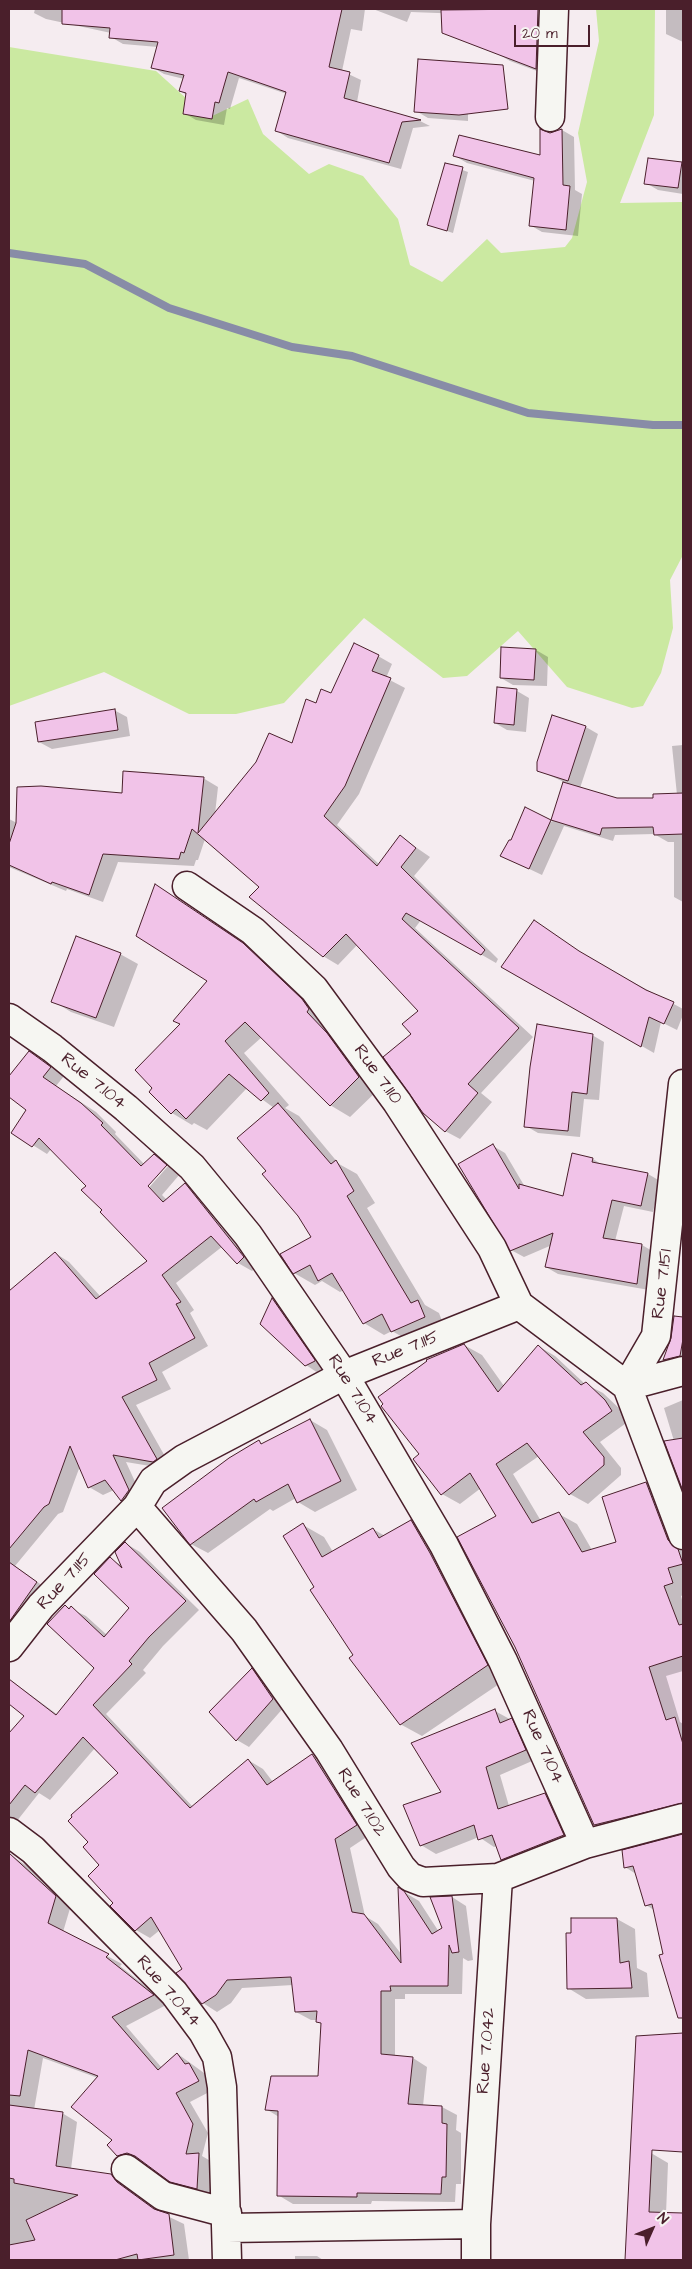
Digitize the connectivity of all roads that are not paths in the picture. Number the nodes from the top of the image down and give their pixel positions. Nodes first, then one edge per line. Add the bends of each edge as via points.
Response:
1 (554, 9) edge
2 (550, 116) dead end
3 (188, 886) dead end
4 (9, 1018) edge
5 (683, 1084) edge
6 (519, 1305) junction
7 (683, 1371) edge
8 (344, 1375) junction
9 (627, 1386) junction
10 (137, 1507) junction
11 (683, 1535) edge
12 (9, 1647) edge
13 (683, 1818) edge
14 (9, 1832) edge
15 (585, 1844) junction
16 (498, 1878) junction
17 (126, 2170) dead end
18 (227, 2221) junction
19 (476, 2224) junction
20 (227, 2260) edge
21 (476, 2260) edge

1 - 2 street
3 - 6 street, Rue 7.110 via 253,931 314,989 397,1102 492,1248
4 - 8 street, Rue 7.104 via 126,1108 192,1167 248,1235
5 - 9 street, Rue 7.151 via 656,1336
6 - 8 street, Rue 7.115
6 - 9 street
7 - 9 street
8 - 10 street, Rue 7.115 via 184,1459 153,1481
8 - 15 street, Rue 7.104 via 444,1545 503,1661
9 - 11 street
10 - 12 street, Rue 7.115 via 41,1606
10 - 16 street, Rue 7.102 via 244,1630 329,1750 410,1877 423,1882
13 - 15 street, Rue 7.102
14 - 18 street, Rue 7.044 via 33,1850 167,1986 204,2032 217,2057 222,2088
15 - 16 street, Rue 7.102
16 - 19 street, Rue 7.042
17 - 18 street via 163,2196
18 - 19 street
18 - 20 street, Rue 7.044
19 - 21 street, Rue 7.042

